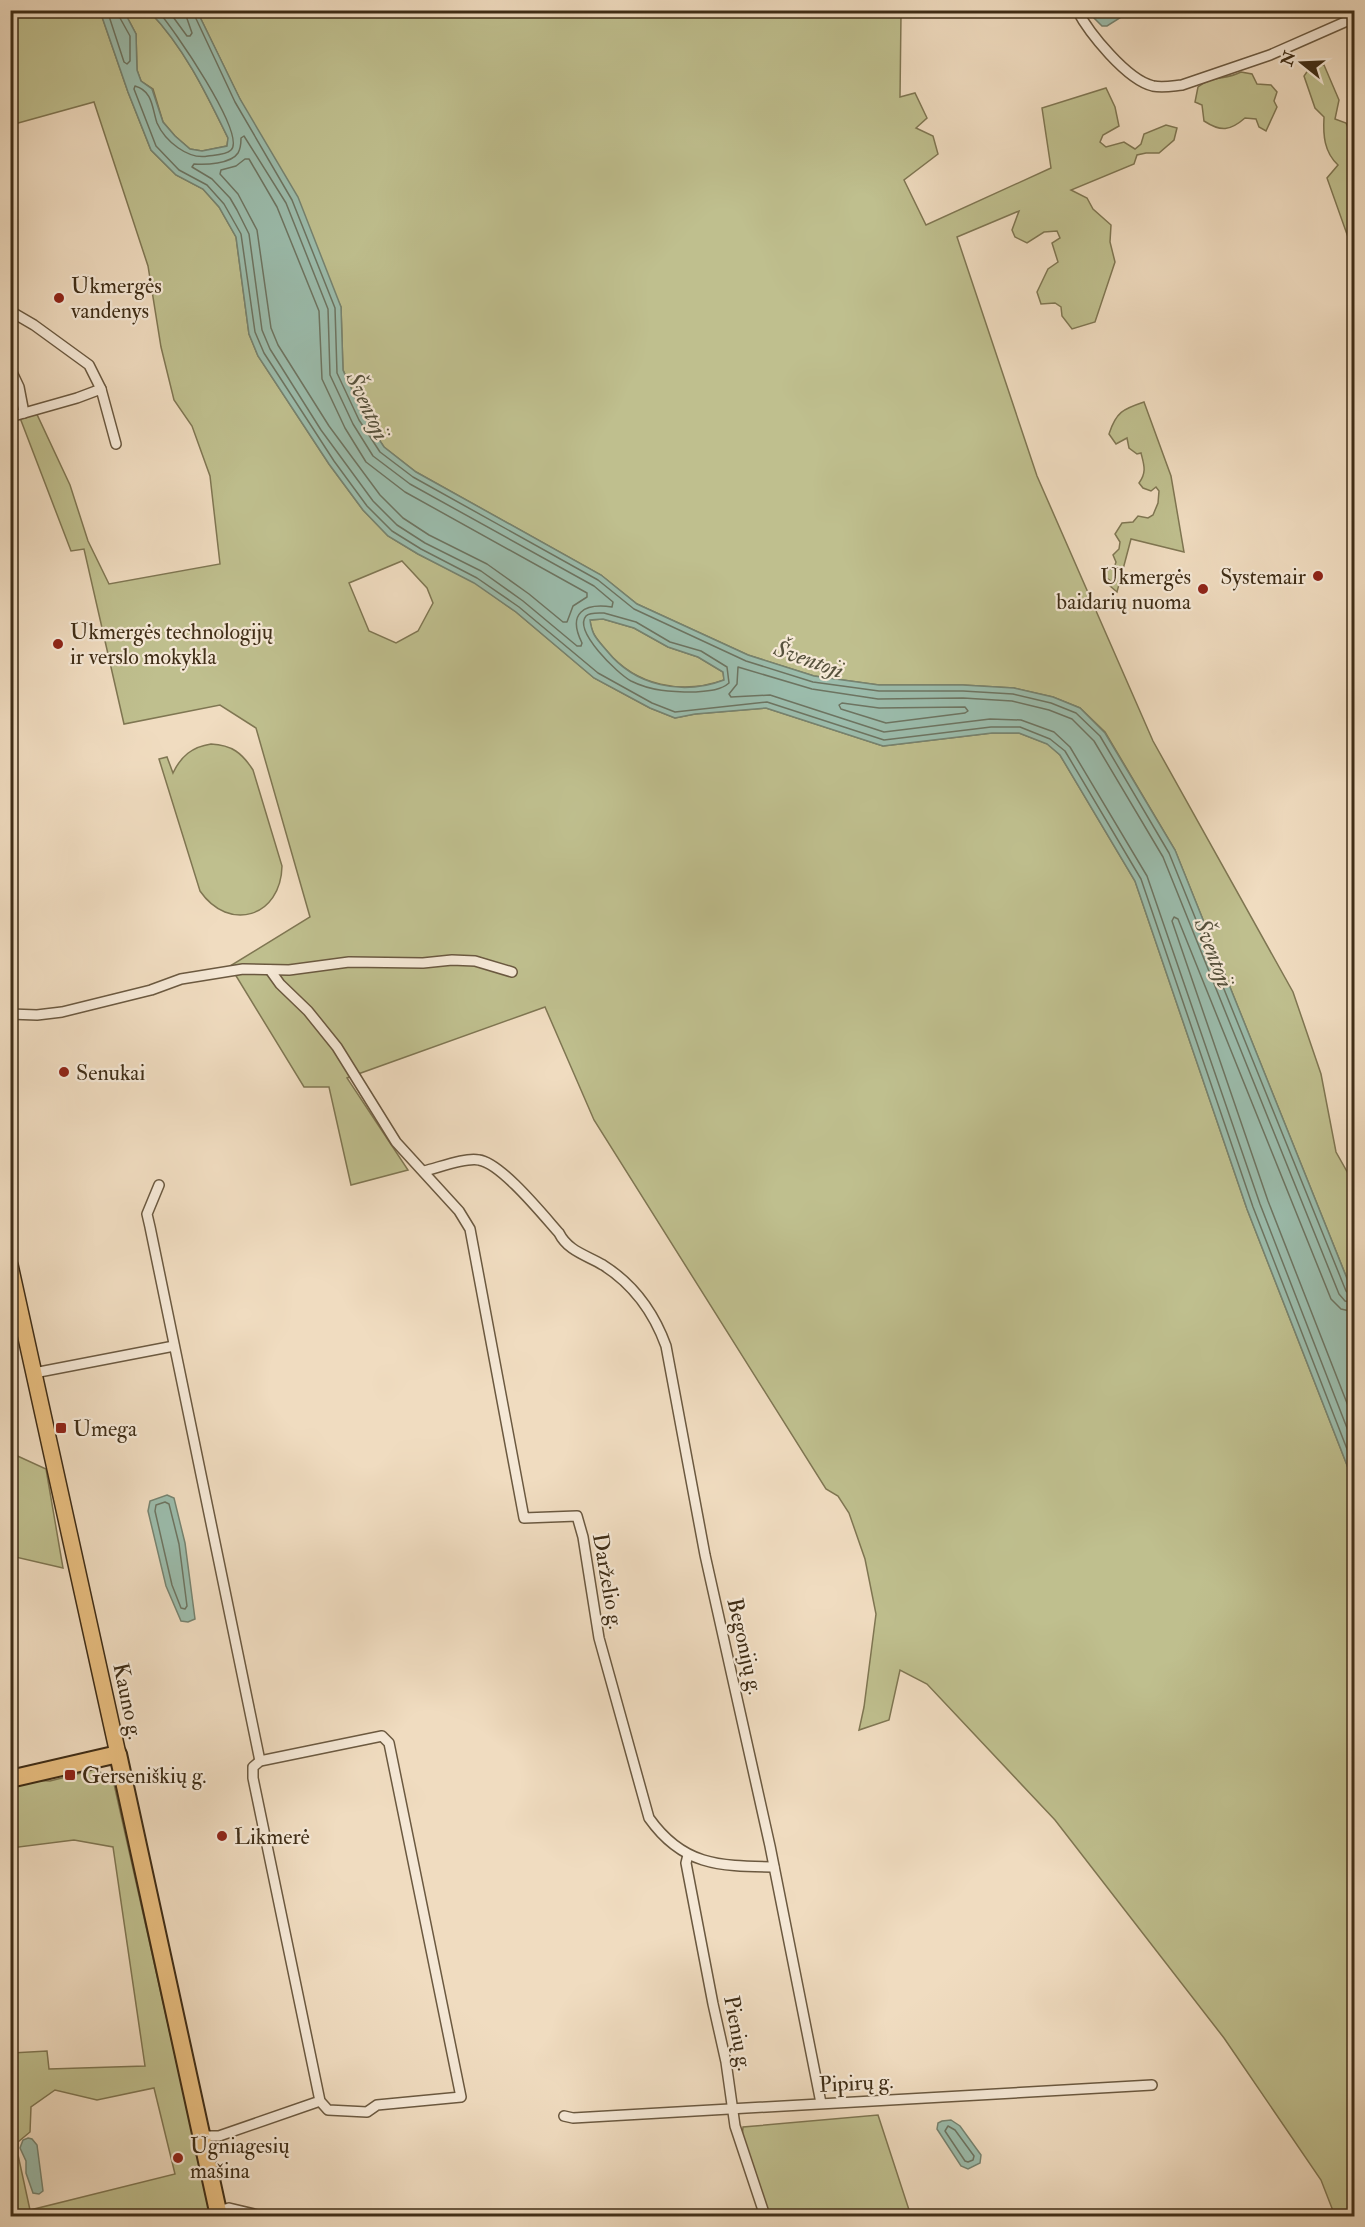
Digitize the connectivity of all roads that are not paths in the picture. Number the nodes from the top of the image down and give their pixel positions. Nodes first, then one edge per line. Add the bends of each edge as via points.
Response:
1 (1077, 10) edge
2 (1354, 18) edge
3 (10, 311) edge
4 (10, 368) edge
5 (101, 389) junction
6 (24, 413) junction
7 (10, 417) edge
8 (116, 444) dead end
9 (270, 970) junction
10 (513, 972) dead end
11 (10, 1014) edge
12 (424, 1171) junction
13 (159, 1185) dead end
14 (10, 1265) edge
15 (174, 1346) junction
16 (34, 1372) junction
17 (118, 1754) junction
18 (260, 1761) junction
19 (10, 1779) edge
20 (688, 1856) junction
21 (774, 1867) junction
22 (1152, 2085) dead end
23 (320, 2101) junction
24 (821, 2103) junction
25 (733, 2110) junction
26 (564, 2116) dead end
27 (201, 2136) junction
28 (219, 2214) edge
29 (262, 2217) edge
30 (765, 2217) edge

1 - 2 street via 1098,43 1136,77 1151,86 1167,87 1270,55
3 - 5 street via 89,365
4 - 6 street
5 - 6 street
5 - 8 street
6 - 7 street
9 - 10 street via 349,962 452,960 475,961
9 - 11 street via 243,969 182,979 62,1012
9 - 12 street via 337,1047 396,1142
12 - 20 street, Darželio g. via 459,1211 473,1240 524,1518 577,1516 599,1638 649,1818 668,1841
12 - 21 street, Begonijų g. via 472,1159 489,1163 518,1188 563,1240 583,1257 617,1275 645,1304 660,1330
13 - 15 street via 147,1214
14 - 16 main road, Kauno g.
15 - 16 street
15 - 18 street
16 - 17 main road, Kauno g.
17 - 19 highway
17 - 27 highway, Kauno g.
18 - 23 street via 253,1767 254,1778
18 - 23 street via 382,1736 389,1743 461,2097 377,2104 367,2112 328,2110
20 - 21 street, Darželio g. via 739,1867
20 - 25 street, Pienių g. via 686,1863
21 - 24 street, Begonijų g.
22 - 24 street, Pipirų g.
23 - 27 street via 219,2136
24 - 25 street, Pipirų g.
25 - 26 street, Pipirų g.
25 - 30 street, Pienių g.
27 - 28 highway, Kauno g.
28 - 29 street via 229,2208

